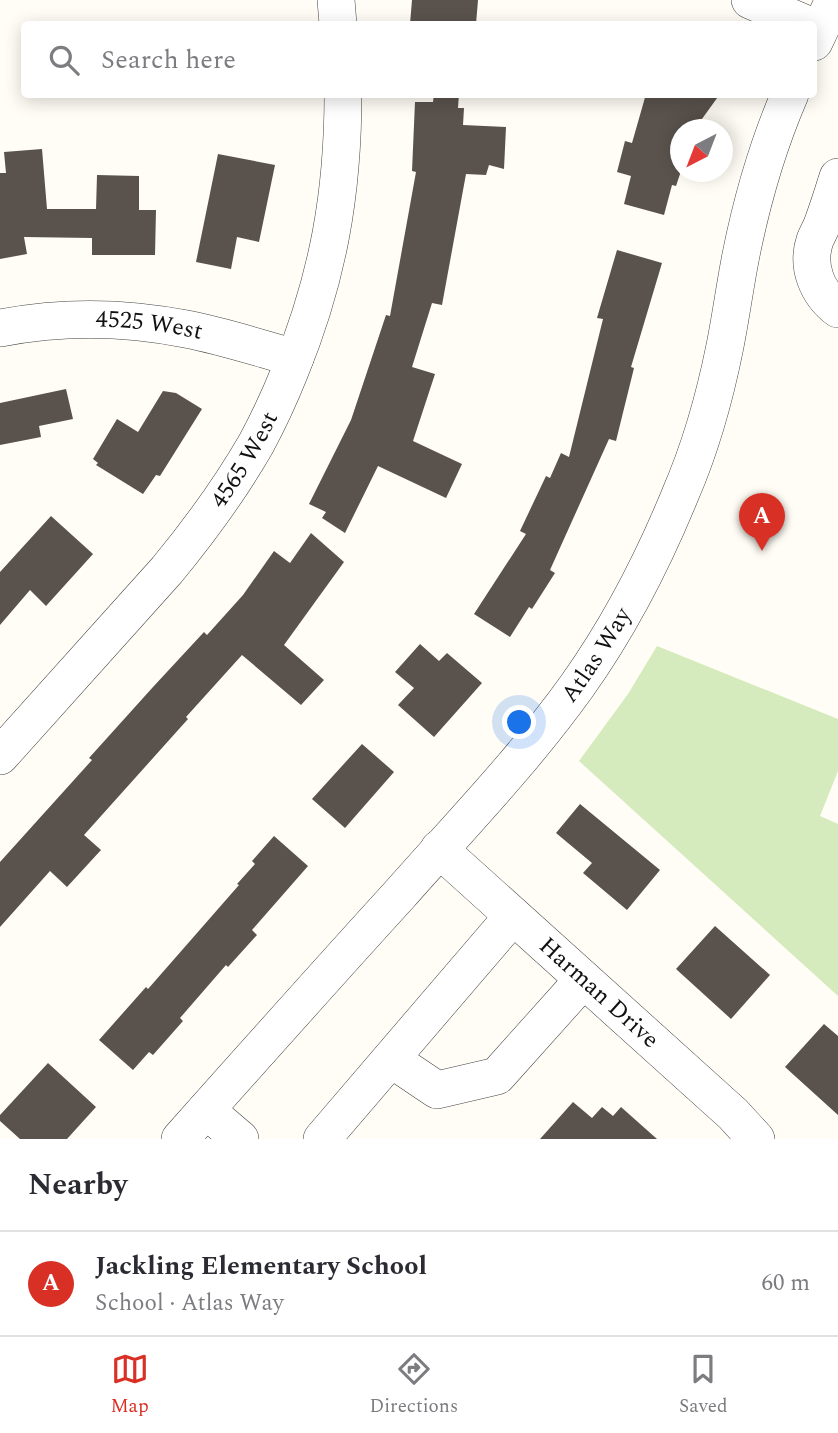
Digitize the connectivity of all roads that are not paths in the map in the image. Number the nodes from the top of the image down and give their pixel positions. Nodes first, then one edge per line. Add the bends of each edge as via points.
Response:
1 (336, 0) edge
2 (750, 0) edge
3 (338, 21) edge
4 (803, 21) edge
5 (343, 98) edge
6 (789, 98) edge
7 (838, 177) edge
8 (838, 309) edge
9 (0, 328) edge
10 (295, 358) junction
11 (0, 755) edge
12 (439, 849) junction
13 (513, 916) junction
14 (583, 980) junction
15 (391, 1059) junction
16 (206, 1110) junction
17 (180, 1139) edge
18 (240, 1139) edge
19 (322, 1139) edge
20 (756, 1139) edge

1 - 3 street
2 - 4 street
5 - 10 street, 4565 West via 337,203 328,253
6 - 12 street, Atlas Way via 752,207 715,393 660,541 579,684 516,764
7 - 8 street via 812,257 819,289
9 - 10 street, 4525 West via 79,319 135,321 188,329
10 - 11 street, 4565 West via 257,442 198,532
12 - 13 street, Harman Drive
12 - 16 street, Atlas Way
13 - 14 street, Harman Drive
13 - 15 street
14 - 15 street via 497,1076 437,1090
14 - 20 street, Harman Drive
15 - 19 street
16 - 17 street, Atlas Way
16 - 18 street

